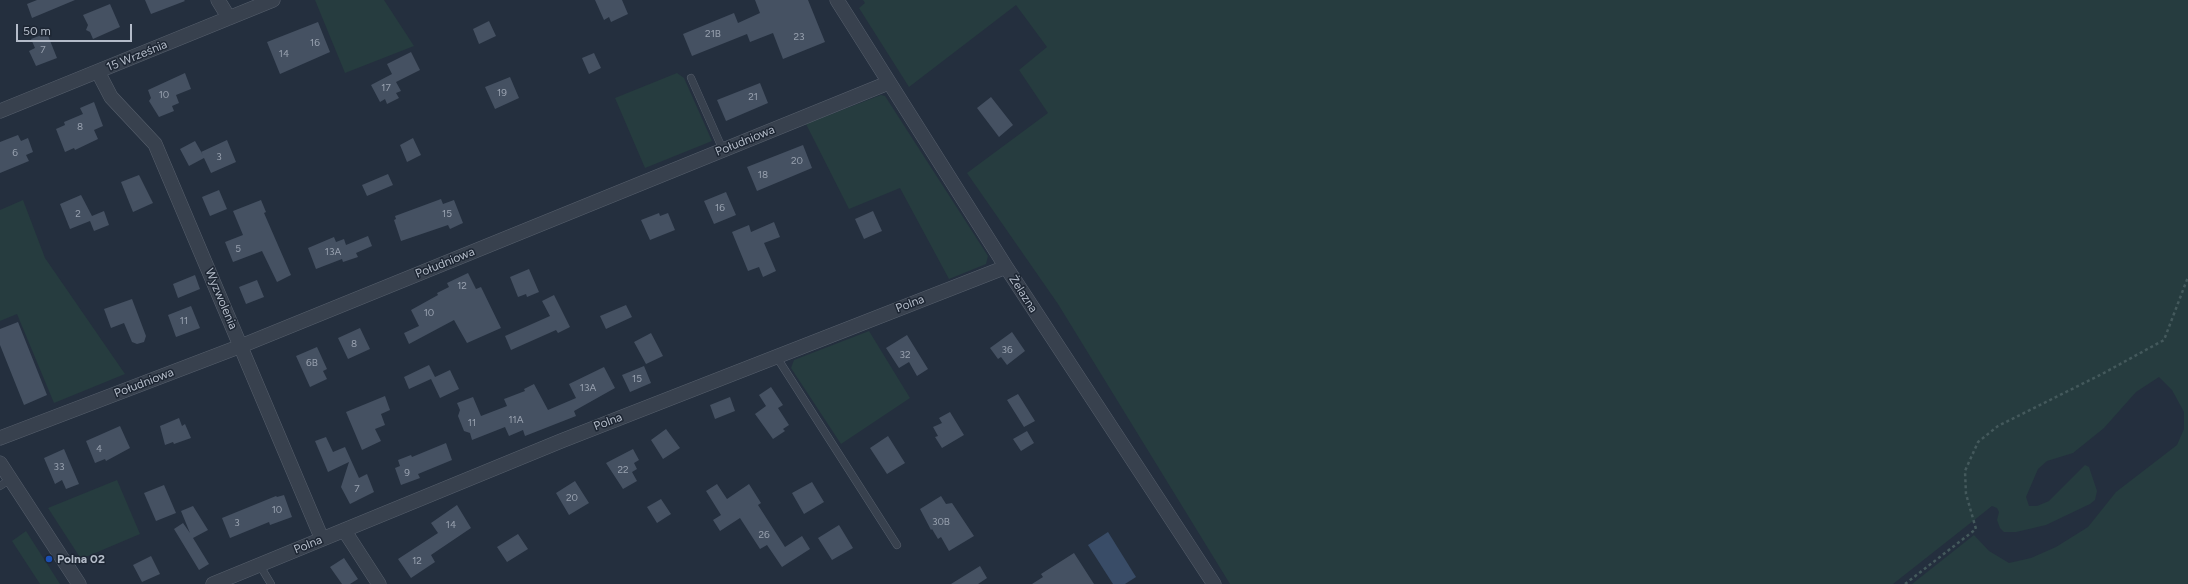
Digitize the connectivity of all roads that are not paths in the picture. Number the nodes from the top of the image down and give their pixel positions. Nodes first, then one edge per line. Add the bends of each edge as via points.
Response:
1 (218, 0) edge
2 (273, 0) edge
3 (837, 0) edge
4 (229, 18) junction
5 (98, 72) junction
6 (691, 78) dead end
7 (888, 83) junction
8 (0, 111) edge
9 (722, 150) junction
10 (1006, 267) junction
11 (241, 346) junction
12 (776, 356) junction
13 (0, 438) edge
14 (0, 463) edge
15 (5, 482) edge
16 (344, 530) junction
17 (322, 539) junction
18 (897, 545) dead end
19 (259, 564) junction
20 (79, 584) edge
21 (213, 584) edge
22 (271, 584) edge
23 (379, 584) edge
24 (1214, 584) edge

1 - 4 street
2 - 4 street, 15 Września
3 - 7 street, Żelazna
4 - 5 street, 15 Września
5 - 8 street, 15 Września
5 - 11 street, Wyzwolenia via 111,97 155,144
6 - 9 lane
7 - 9 street, Południowa
7 - 10 street, Żelazna
9 - 11 street, Południowa
10 - 12 street, Polna
10 - 24 street, Żelazna
11 - 13 street, Południowa
11 - 17 street, Wyzwolenia
12 - 16 street, Polna
12 - 18 lane
14 - 15 street
15 - 20 street
16 - 17 street, Polna
16 - 23 street
17 - 19 street, Polna
19 - 21 street, Polna
19 - 22 lane

